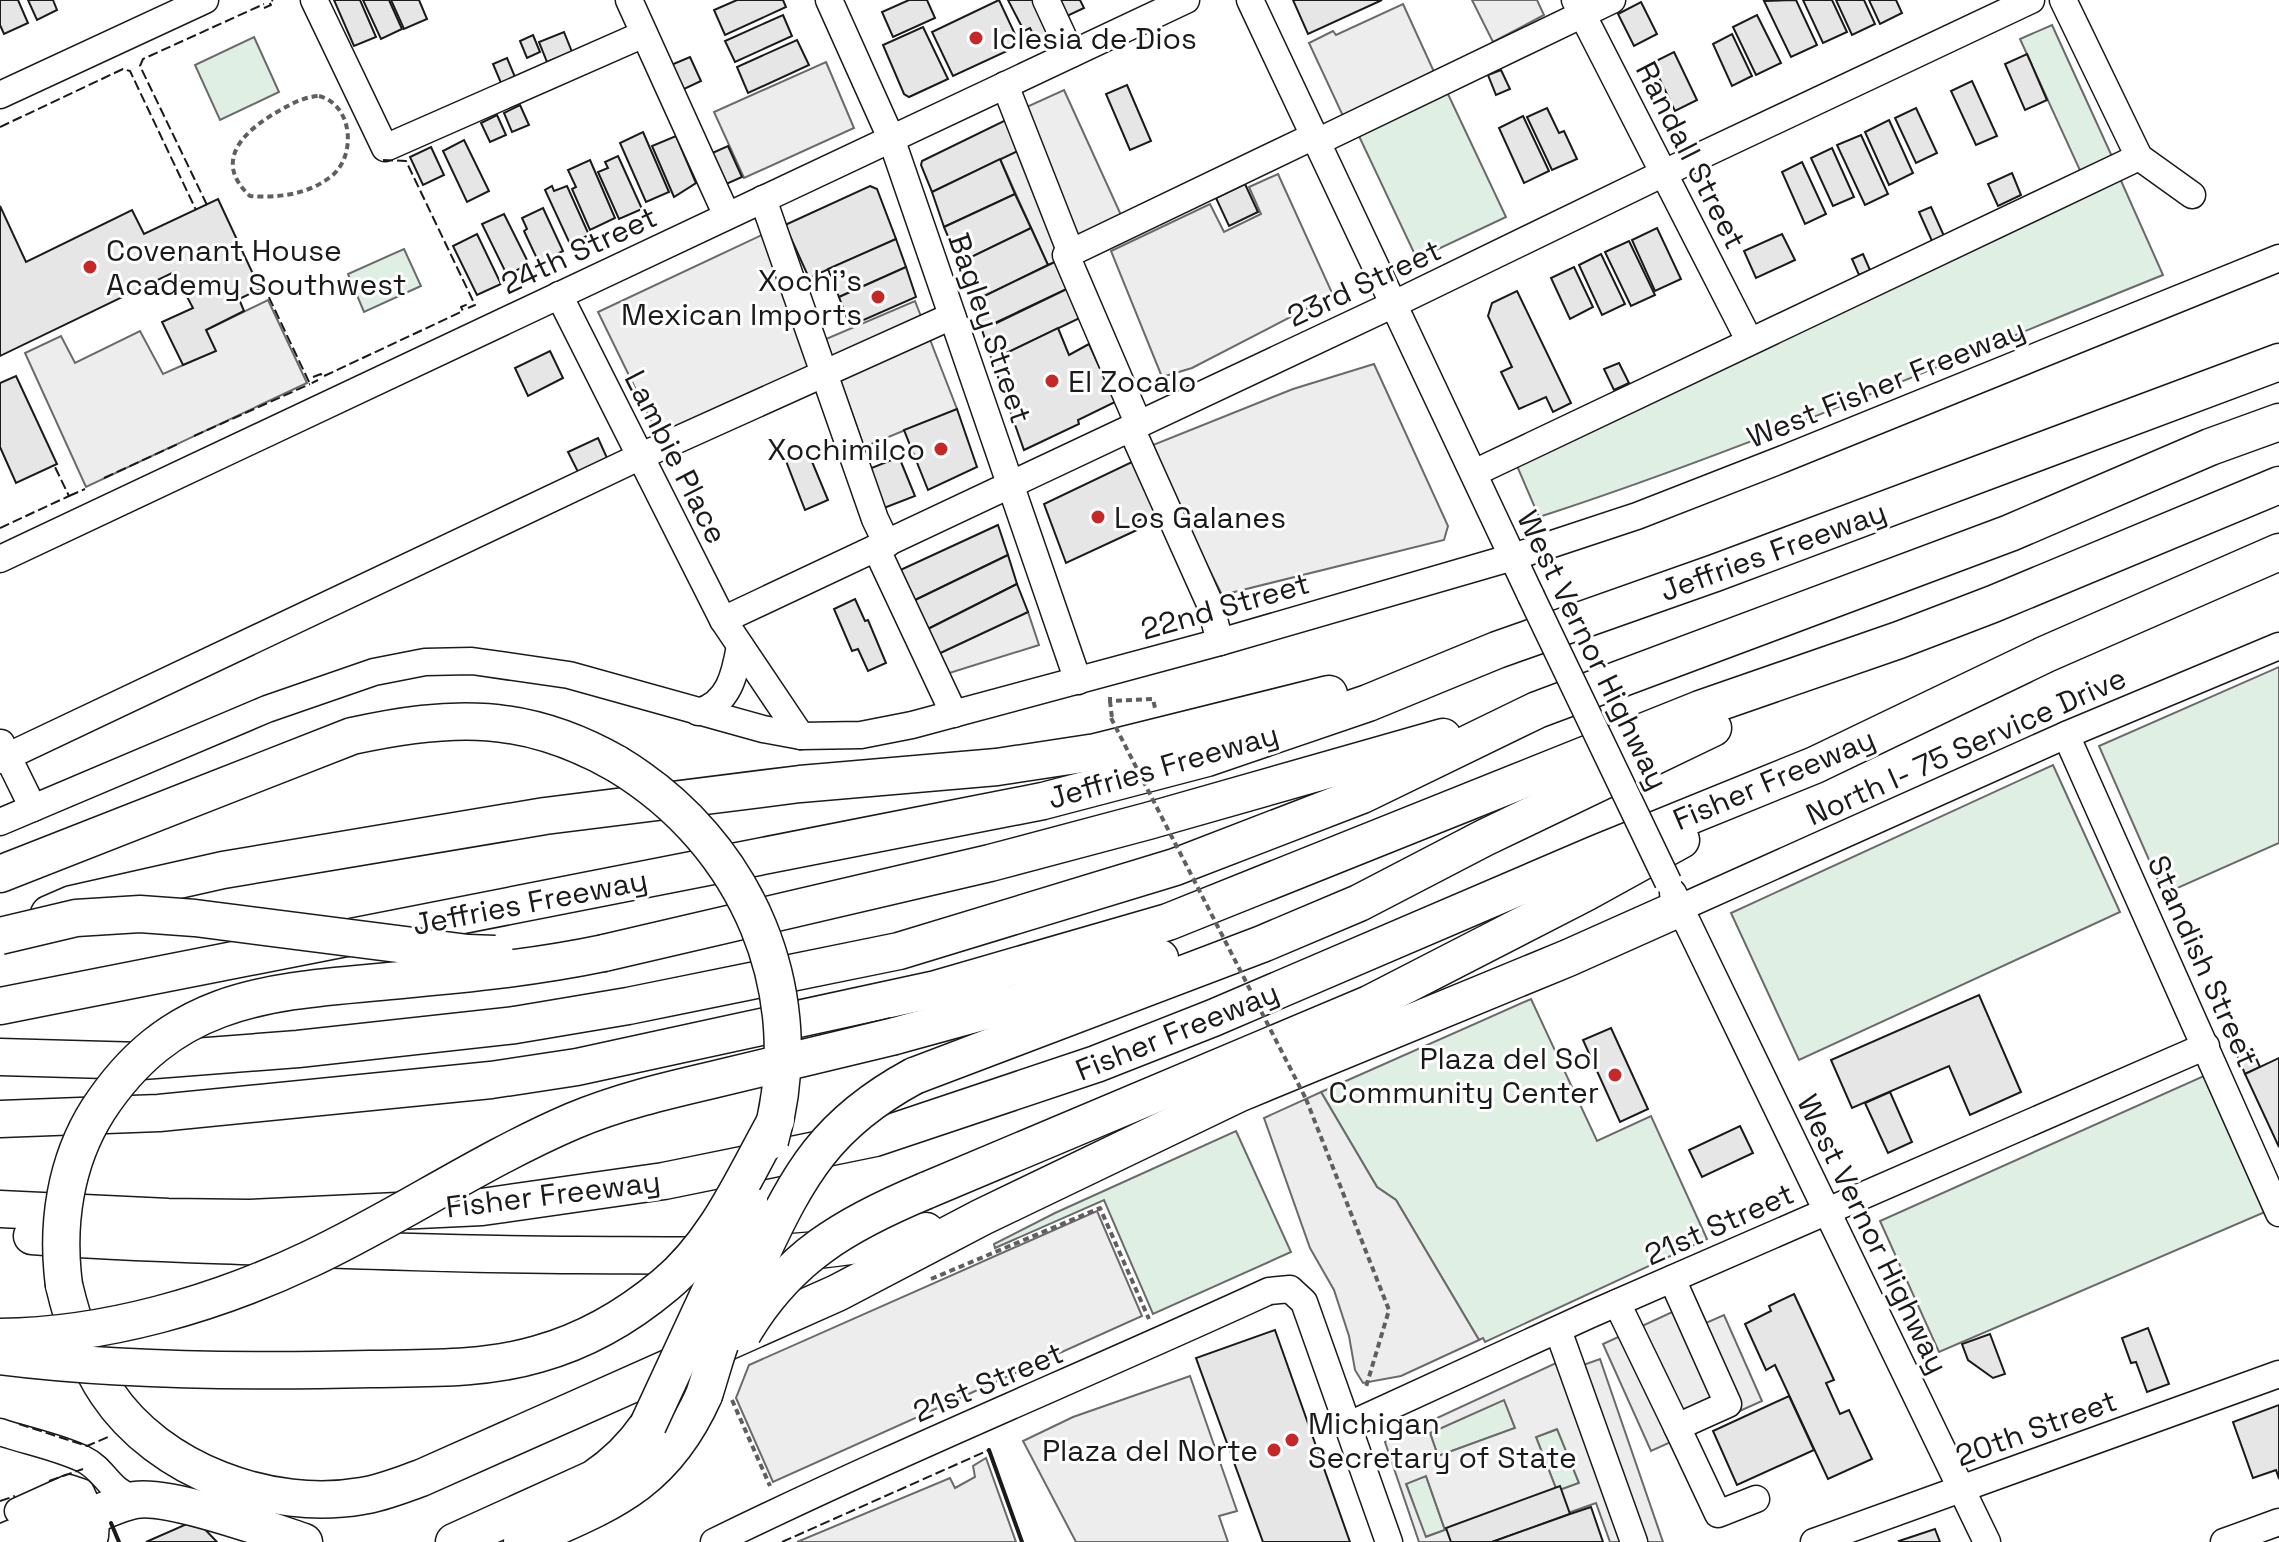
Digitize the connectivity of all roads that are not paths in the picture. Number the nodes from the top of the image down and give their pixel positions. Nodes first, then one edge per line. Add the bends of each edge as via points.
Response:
1 (205, 0) edge
2 (314, 0) edge
3 (629, 0) edge
4 (829, 0) edge
5 (1046, 0) edge
6 (1250, 0) edge
7 (1612, 0) edge
8 (2031, 0) edge
9 (2063, 0) edge
10 (1170, 3) edge
11 (1579, 7) edge
12 (644, 34) junction
13 (1071, 54) junction
14 (1005, 85) junction
15 (0, 95) edge
16 (891, 138) junction
17 (1316, 139) junction
18 (2139, 157) junction
19 (1664, 173) junction
20 (2192, 195) dead end
21 (763, 199) junction
22 (727, 216) junction
23 (1071, 253) junction
24 (2279, 258) edge
25 (559, 295) junction
26 (1392, 305) junction
27 (952, 316) junction
28 (1749, 340) junction
29 (2279, 362) edge
30 (822, 372) junction
31 (2279, 422) edge
32 (1135, 426) junction
33 (639, 457) junction
34 (1474, 473) junction
35 (1011, 485) junction
36 (2279, 485) edge
37 (882, 546) junction
38 (2279, 552) edge
39 (1513, 557) junction
40 (0, 559) edge
41 (723, 620) junction
42 (1899, 640) junction
43 (1220, 642) junction
44 (740, 646) junction
45 (2279, 646) edge
46 (1497, 650) junction
47 (1078, 681) junction
48 (1537, 710) junction
49 (698, 712) junction
50 (954, 714) junction
51 (2066, 735) junction
52 (801, 736) junction
53 (3, 752) edge
54 (1815, 765) junction
55 (33, 808) junction
56 (0, 822) edge
57 (1484, 838) junction
58 (0, 874) edge
59 (1674, 895) junction
60 (0, 935) edge
61 (604, 953) junction
62 (0, 1006) edge
63 (2206, 1046) junction
64 (0, 1057) edge
65 (0, 1119) edge
66 (776, 1120) junction
67 (0, 1209) edge
68 (1826, 1212) junction
69 (2279, 1213) edge
70 (982, 1217) junction
71 (0, 1233) edge
72 (1672, 1279) junction
73 (1617, 1303) junction
74 (1558, 1330) junction
75 (0, 1337) edge
76 (0, 1356) edge
77 (2279, 1374) edge
78 (712, 1399) junction
79 (1347, 1426) junction
80 (1677, 1427) junction
81 (0, 1432) edge
82 (1962, 1489) junction
83 (1756, 1499) dead end
84 (136, 1500) junction
85 (0, 1519) edge
86 (2279, 1522) edge
87 (95, 1527) edge
88 (0, 1538) edge
89 (534, 1538) edge
90 (293, 1540) edge
91 (38, 1542) edge
92 (454, 1542) edge
93 (714, 1542) edge
94 (1389, 1542) edge
95 (1634, 1542) edge
96 (1814, 1542) edge
97 (1987, 1542) edge
98 (2224, 1542) edge

1 - 15 street
2 - 12 street via 385,148
3 - 12 street
4 - 16 street, Bagley Street
5 - 13 street
6 - 17 street, West Vernor Highway
7 - 11 street
8 - 19 street, 23rd Street
9 - 18 street
10 - 13 street, 24th Street
11 - 17 street
11 - 19 street, Randall Street
12 - 22 street
13 - 14 street, 24th Street
14 - 16 street, 24th Street
14 - 23 street
16 - 21 street, 24th Street
16 - 27 street, Bagley Street
17 - 23 street
17 - 26 street, West Vernor Highway
18 - 20 street
18 - 28 street
19 - 26 street, 23rd Street
19 - 28 street, Randall Street
21 - 22 street, 24th Street
21 - 30 street
22 - 25 street, 24th Street
23 - 32 street via 1066,255
24 - 39 street, West Fisher Freeway via 1637,516
25 - 33 street, Lambie Place
25 - 40 street, 24th Street
26 - 32 street, 23rd Street
26 - 34 street, West Vernor Highway
27 - 30 street
27 - 35 street, Bagley Street
28 - 34 street
29 - 46 highway, Jeffries Freeway
30 - 33 street
30 - 37 street
31 - 48 highway via 2010,533
32 - 35 street, 23rd Street
32 - 43 street via 1210,604
33 - 41 street, Lambie Place
33 - 53 street
34 - 39 street, West Vernor Highway
35 - 37 street, 23rd Street
35 - 47 street, Bagley Street
36 - 42 highway
37 - 41 street, 23rd Street
37 - 50 street
38 - 54 highway, Fisher Freeway via 2032,660
39 - 43 street, 22nd Street
39 - 59 street, West Vernor Highway, bridge
41 - 44 street, Lambie Place
42 - 57 highway
42 - 65 highway via 1700,709 1168,922 936,989 577,1067 491,1080 159,1113
43 - 47 street, 22nd Street
44 - 49 street via 726,693
44 - 52 street, Lambie Place
45 - 51 street, North I- 75 Service Drive
46 - 60 highway, bridge via 1096,752 545,816 223,870 72,904
46 - 62 highway, Jeffries Freeway via 1368,703 1207,758 1043,801
47 - 50 street, 22nd Street
48 - 61 highway via 990,863
48 - 64 highway via 1362,795 1175,867 899,951 515,1025 142,1061
49 - 52 street, 22nd Street
49 - 55 street, 22nd Street via 569,675 472,661 425,662 374,672 267,709
50 - 52 street, 22nd Street via 861,735
51 - 59 street, North I- 75 Service Drive
51 - 63 street, Standish Street
53 - 55 street
54 - 67 highway, Fisher Freeway via 1096,1064 875,1138 664,1181 482,1207 249,1218
54 - 78 highway, bridge via 1585,893 1369,1004 853,1224 802,1259 754,1315
55 - 56 street, 22nd Street
57 - 75 highway, bridge via 1158,959 1026,1000 629,1100 534,1138 311,1258 231,1293 122,1321
57 - 78 highway, bridge via 1359,903 914,1076 862,1108 831,1138 788,1195 724,1333
58 - 66 highway, bridge via 352,736 406,724 455,721 537,730 591,749 641,779 698,830 732,874 750,905 773,970 781,1013
59 - 68 street, West Vernor Highway
59 - 70 highway via 1568,958 1240,1093
60 - 61 highway, bridge via 76,918 140,914 468,953
61 - 70 highway, bridge via 517,969 263,994 194,1020 134,1065 92,1120 66,1192 64,1285 82,1346 109,1396 180,1460 238,1487 266,1495 362,1496 421,1478 837,1293
63 - 68 street, 21st Street
63 - 69 street, Standish Street
66 - 76 highway, bridge via 721,1219 667,1283 606,1326 538,1354 475,1366 329,1370 70,1363
66 - 92 highway, bridge via 745,1219 633,1447 593,1479
68 - 72 street, 21st Street
68 - 82 street, West Vernor Highway
70 - 71 highway via 894,1240 804,1253 485,1255 105,1242
72 - 73 street, 21st Street
72 - 80 street via 1728,1404
73 - 74 street, 21st Street
73 - 80 street
74 - 79 street, 21st Street
74 - 95 street
77 - 82 street, 20th Street
78 - 89 highway via 657,1469 618,1498
79 - 93 street, 21st Street via 1304,1302 1290,1289 1269,1291
79 - 94 street
80 - 83 street via 1718,1514
81 - 84 street via 85,1459 117,1492
82 - 96 street, 20th Street
82 - 97 street, West Vernor Highway
84 - 87 highway
84 - 90 highway via 170,1502
85 - 87 street via 69,1488 81,1492
86 - 98 street
87 - 88 street via 77,1505
87 - 91 highway

